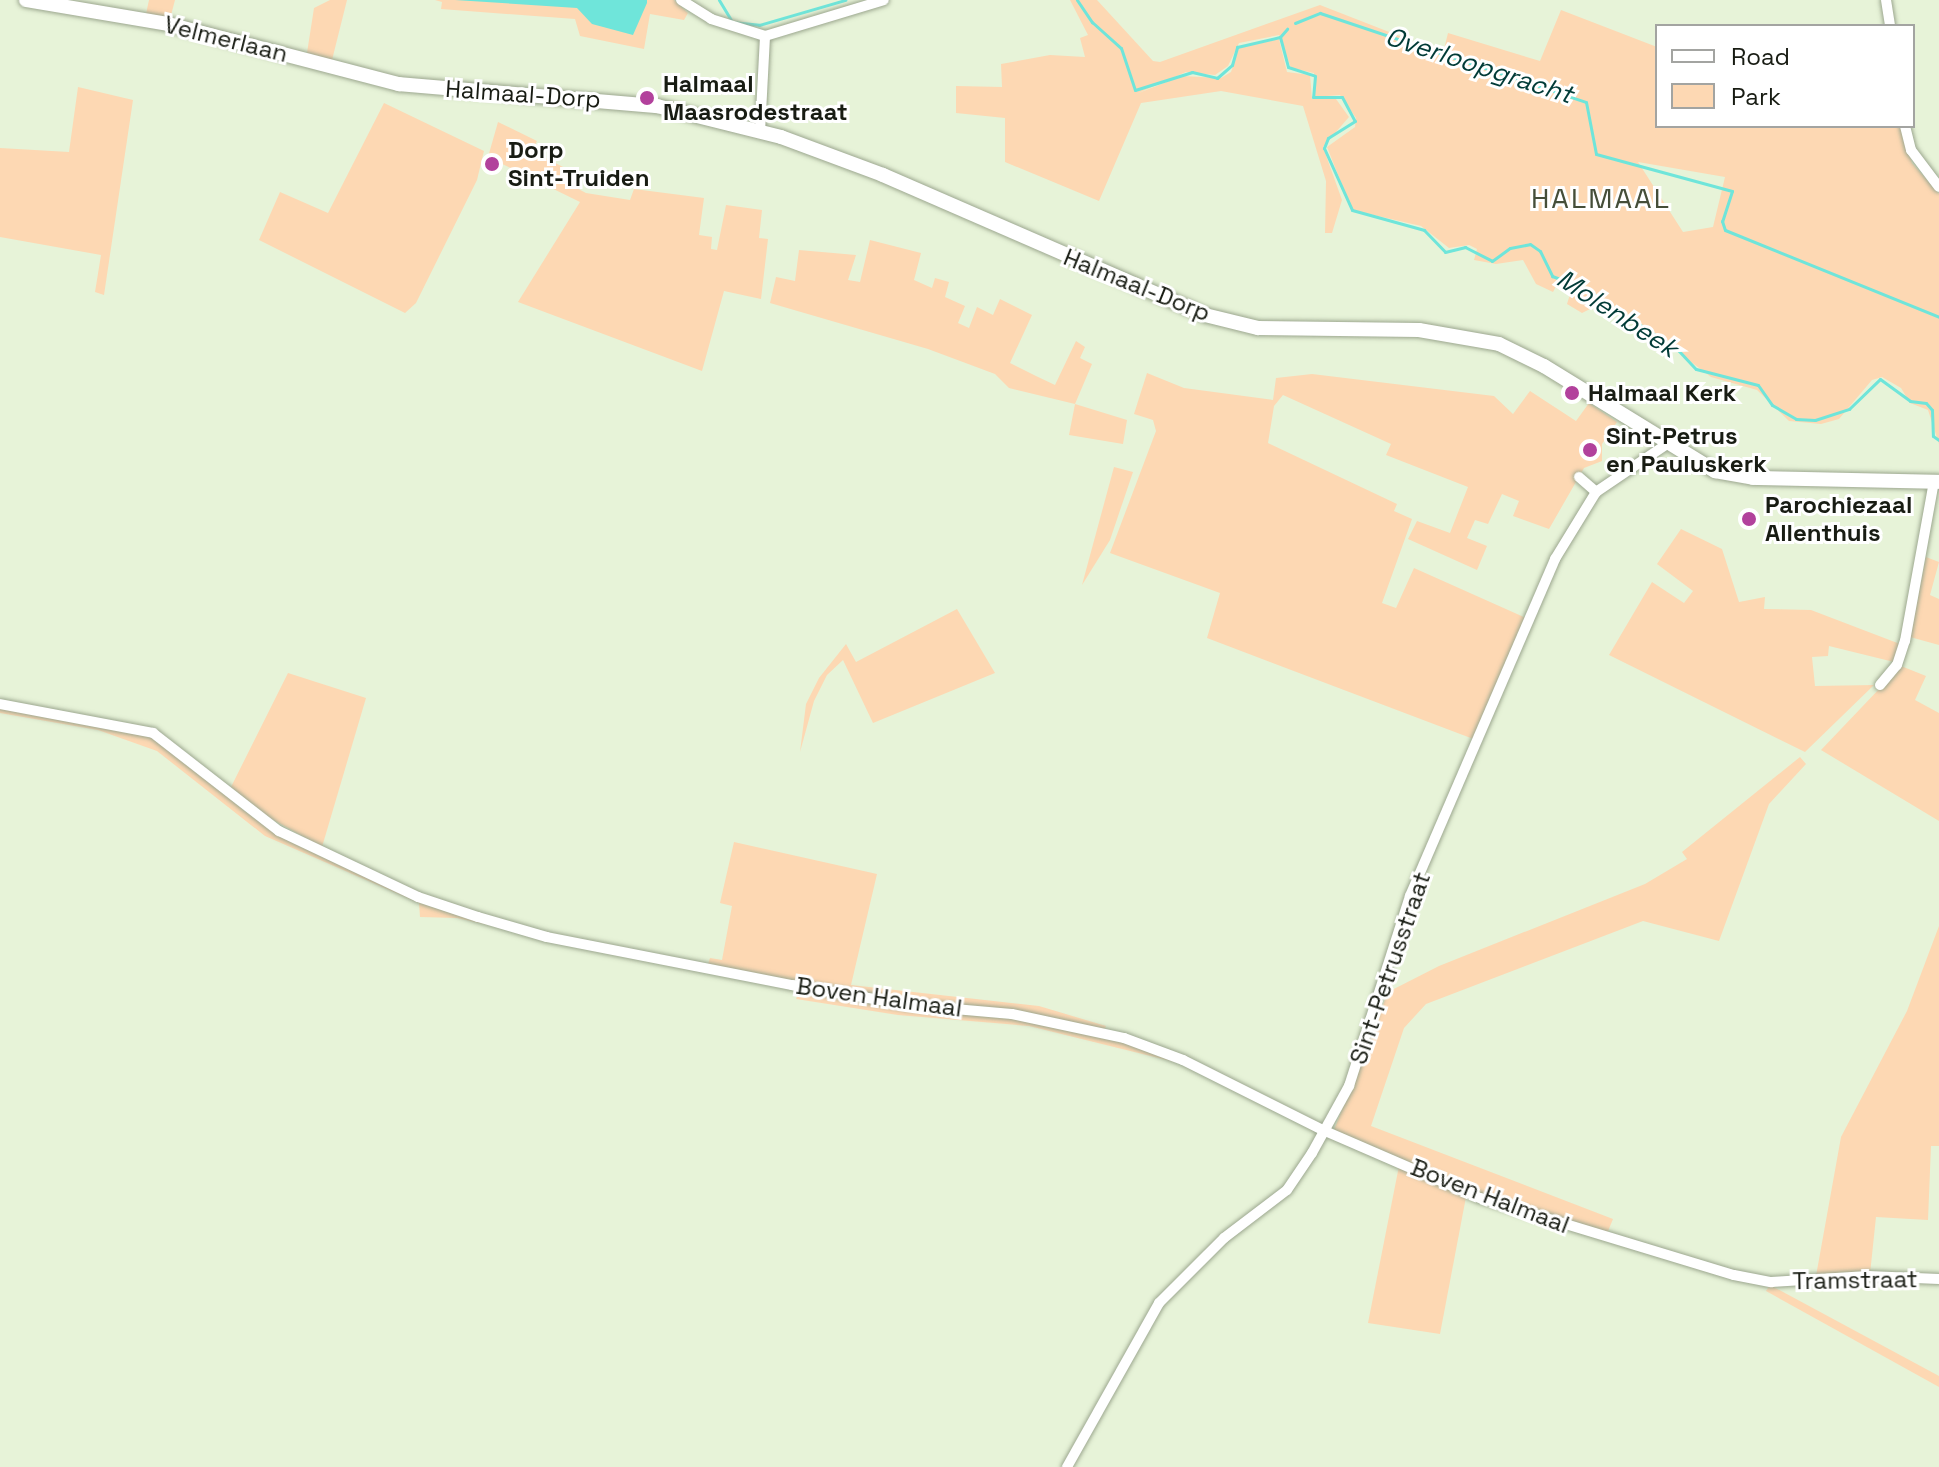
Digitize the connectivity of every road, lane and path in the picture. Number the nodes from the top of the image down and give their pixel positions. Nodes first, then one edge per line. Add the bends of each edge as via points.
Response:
1 (26, 0) edge
2 (681, 0) edge
3 (884, 0) edge
4 (1886, 0) edge
5 (1890, 24) edge
6 (765, 36) junction
7 (331, 66) joint
8 (1906, 128) edge
9 (760, 132) junction
10 (1939, 187) edge
11 (1667, 444) junction
12 (1579, 477) dead end
13 (1937, 482) edge
14 (1596, 492) junction
15 (1880, 685) dead end
16 (0, 704) edge
17 (1325, 1131) junction
18 (1939, 1279) edge
19 (1771, 1282) joint
20 (1067, 1467) edge

1 - 7 street, Velmerlaan via 168,24
2 - 6 street via 711,19
3 - 6 street
4 - 5 street
6 - 9 street
7 - 9 street, Halmaal-Dorp via 422,87 657,106
8 - 10 street via 1911,150
9 - 11 street, Halmaal-Dorp via 828,152 1205,315 1258,328 1419,330 1499,344 1544,366
11 - 13 street, Halmaal-Dorp via 1703,466 1738,476
11 - 14 street, Sint-Petrusstraat
12 - 14 street
13 - 15 street via 1905,641 1897,665
14 - 17 street, Sint-Petrusstraat via 1555,559 1410,896 1361,1057
16 - 17 street, Boven Halmaal via 153,733 279,831 418,897 478,917 547,937 805,988 1012,1014 1124,1038 1213,1073
17 - 19 street, Boven Halmaal via 1480,1198 1672,1259
17 - 20 street, Sint-Petrusstraat via 1287,1190 1224,1238 1159,1303
18 - 19 street, Tramstraat via 1868,1276

